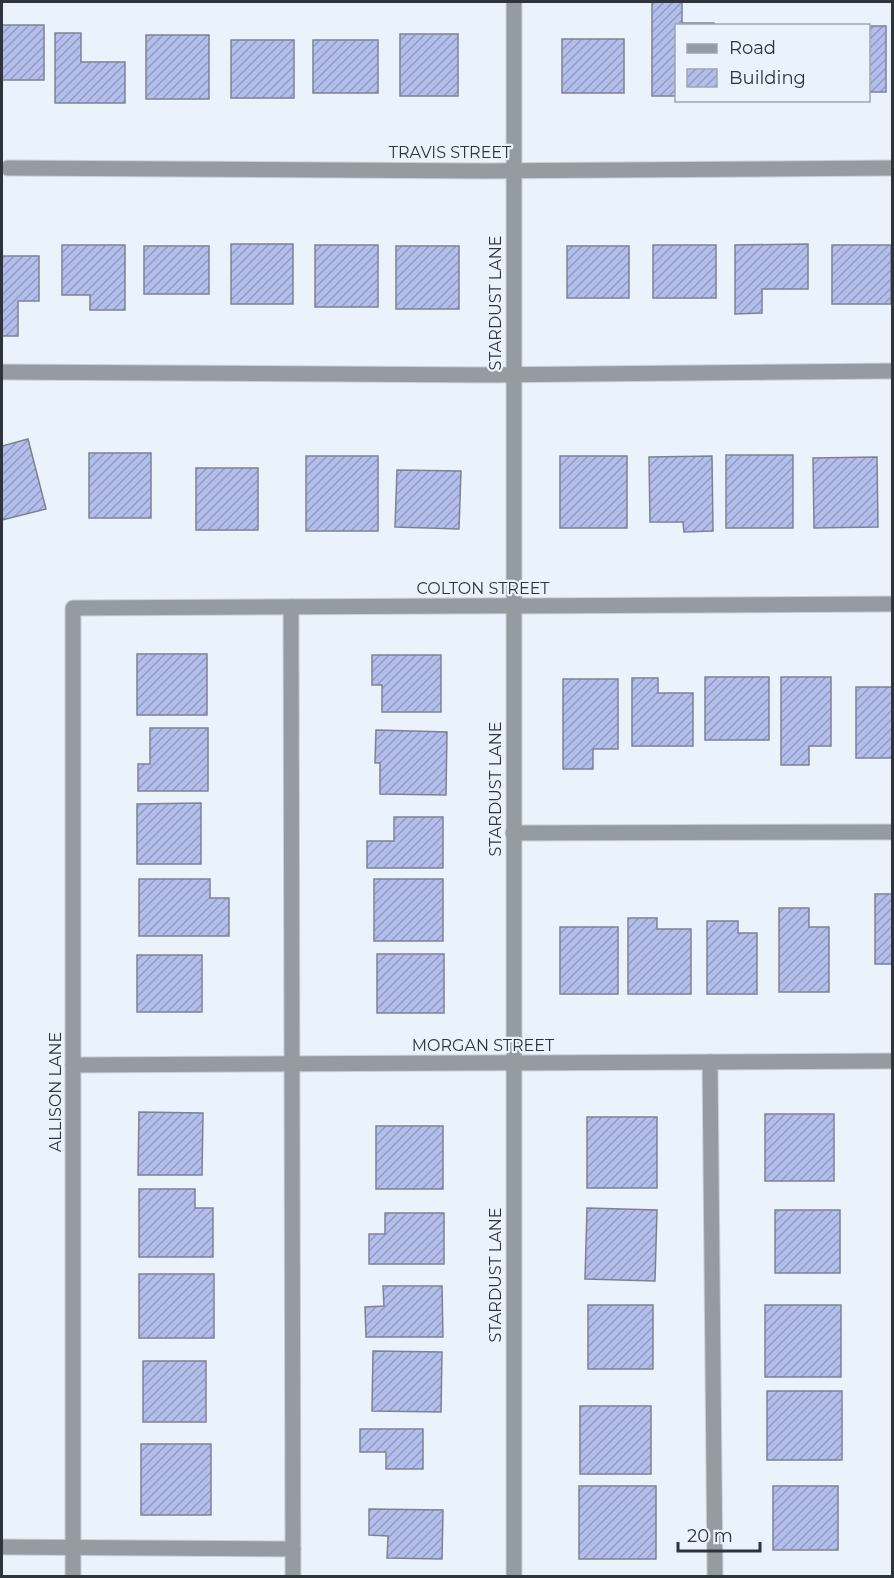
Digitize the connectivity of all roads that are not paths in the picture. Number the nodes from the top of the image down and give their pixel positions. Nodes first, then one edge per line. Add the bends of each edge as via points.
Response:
1 (514, 2) edge
2 (8, 168) dead end
3 (892, 168) edge
4 (513, 171) junction
5 (892, 371) edge
6 (2, 372) edge
7 (513, 375) junction
8 (892, 604) edge
9 (513, 606) junction
10 (291, 607) junction
11 (73, 608) joint
12 (892, 832) edge
13 (513, 833) junction
14 (892, 1061) edge
15 (710, 1062) junction
16 (513, 1063) junction
17 (293, 1064) junction
18 (73, 1065) junction
19 (2, 1548) edge
20 (73, 1548) junction
21 (293, 1549) junction
22 (73, 1576) edge
23 (293, 1576) edge
24 (514, 1576) edge
25 (715, 1576) edge

1 - 4 street, STARDUST LANE
2 - 4 street, TRAVIS STREET
3 - 4 street, TRAVIS STREET
4 - 7 street, STARDUST LANE
5 - 7 street
6 - 7 street
7 - 9 street, STARDUST LANE
8 - 9 street, COLTON STREET
9 - 10 street, COLTON STREET
9 - 13 street, STARDUST LANE
10 - 11 street, COLTON STREET
10 - 17 street
11 - 18 street, ALLISON LANE
12 - 13 street
13 - 16 street, STARDUST LANE
14 - 15 street, MORGAN STREET
15 - 16 street, MORGAN STREET
15 - 25 street
16 - 17 street, MORGAN STREET
16 - 24 street, STARDUST LANE
17 - 18 street, MORGAN STREET
17 - 21 street
18 - 20 street, ALLISON LANE
19 - 20 street
20 - 21 street
20 - 22 street, ALLISON LANE
21 - 23 street

